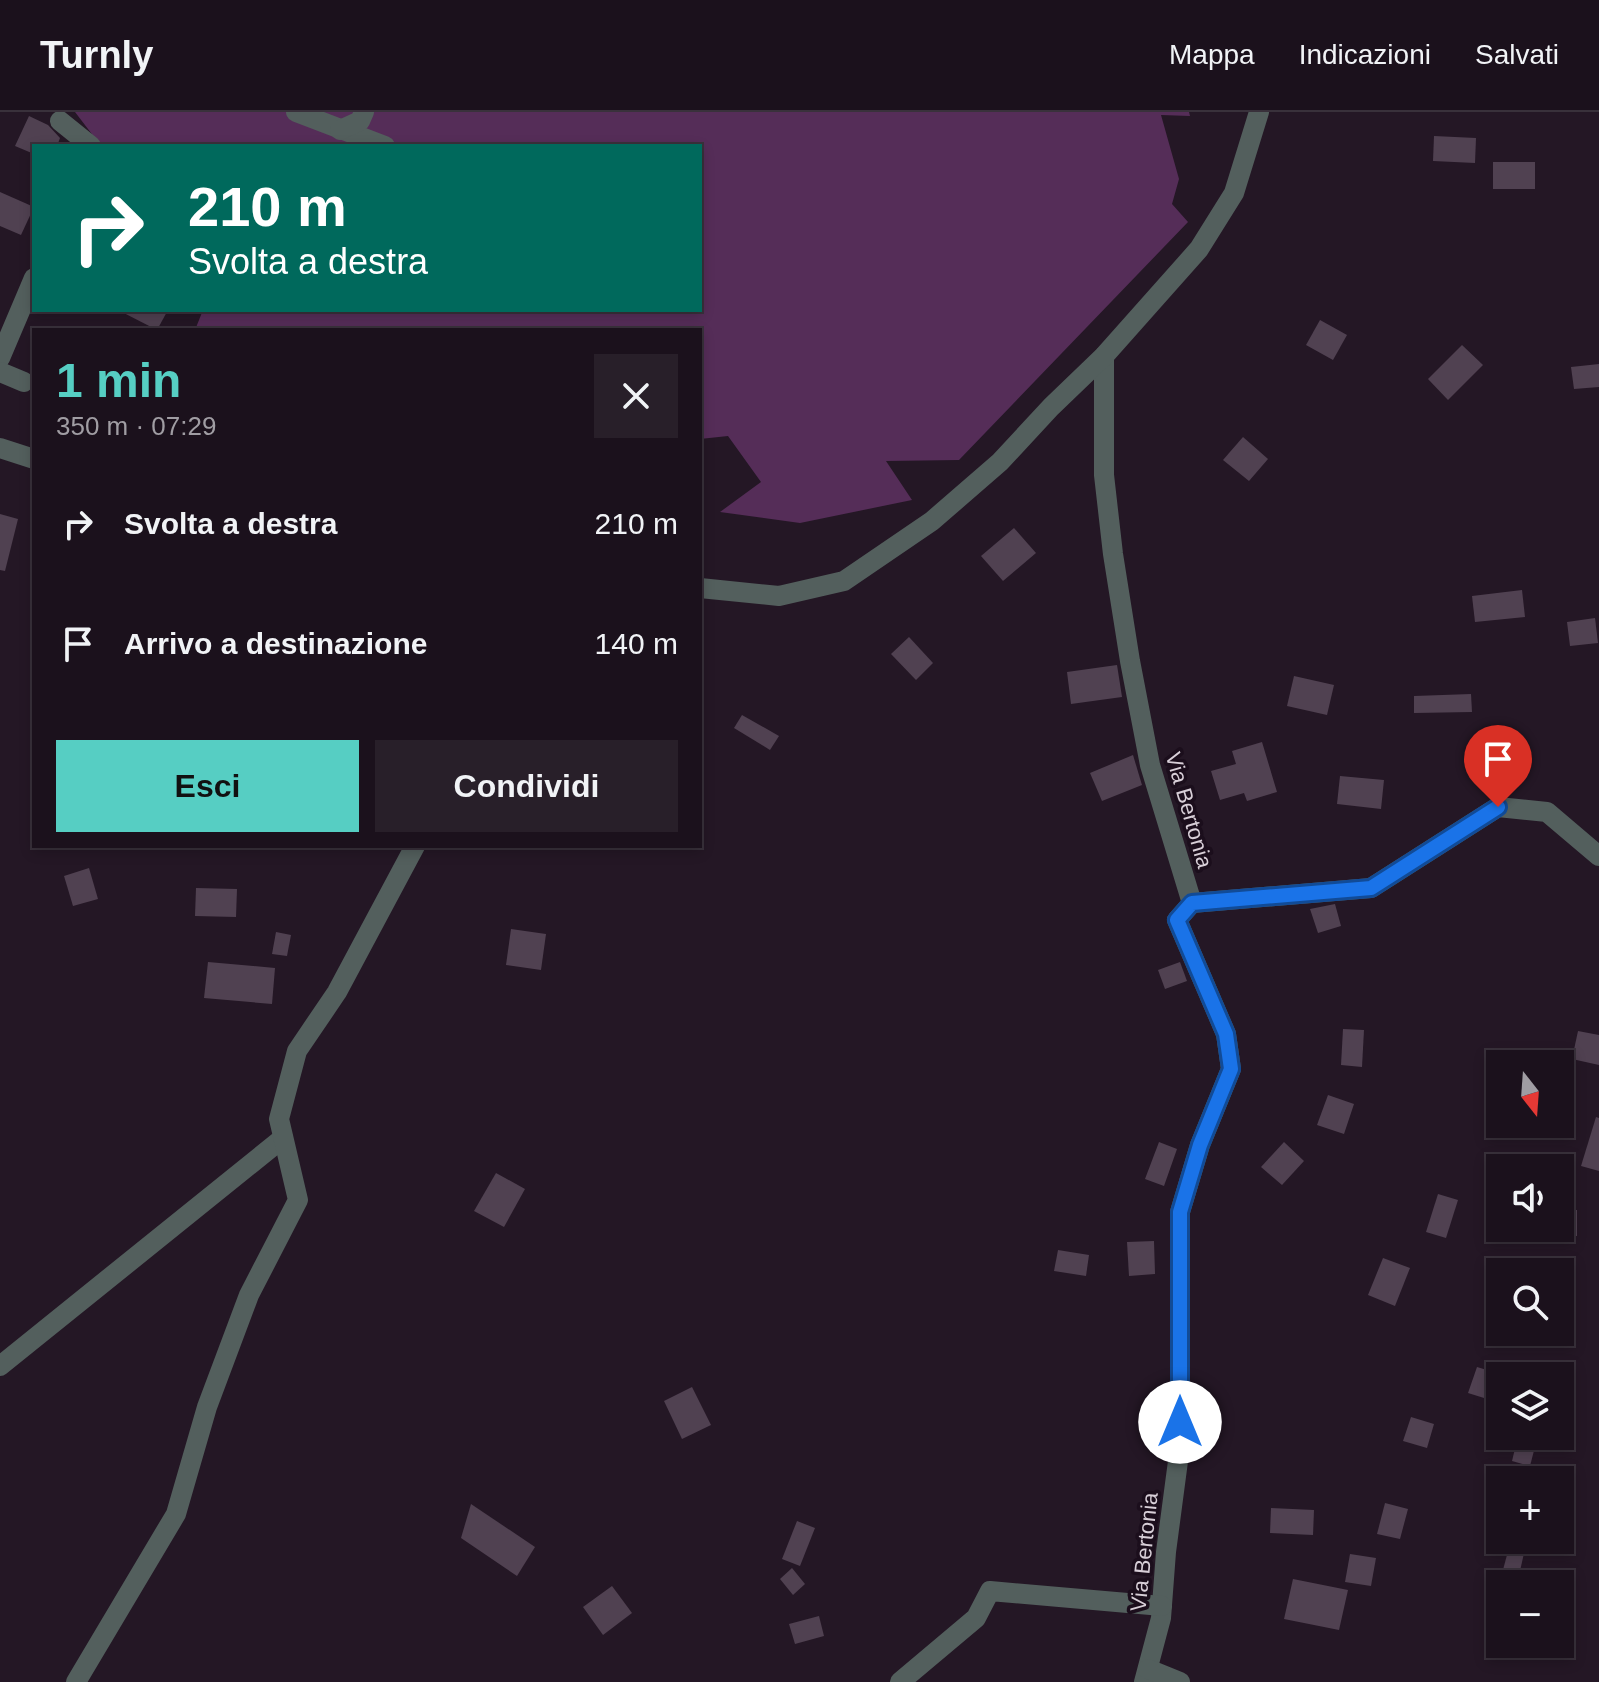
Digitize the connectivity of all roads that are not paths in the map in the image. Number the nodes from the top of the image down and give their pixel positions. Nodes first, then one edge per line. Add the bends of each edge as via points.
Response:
1 (296, 112) edge
2 (364, 112) edge
3 (1259, 112) edge
4 (60, 121) dead end
5 (340, 130) junction
6 (89, 144) edge
7 (379, 144) edge
8 (32, 283) edge
9 (1104, 356) junction
10 (0, 358) edge
11 (0, 372) edge
12 (24, 382) dead end
13 (0, 448) edge
14 (32, 458) edge
15 (702, 588) edge
16 (414, 848) edge
17 (1599, 856) edge
18 (1192, 903) junction
19 (283, 1138) junction
20 (0, 1366) edge
21 (1162, 1606) junction
22 (1146, 1676) edge
23 (76, 1682) edge
24 (900, 1682) edge
25 (1180, 1682) edge

1 - 5 street
2 - 5 street via 360,121
3 - 9 street via 1234,193 1199,249
4 - 6 street
5 - 7 street
8 - 10 street
9 - 15 street via 943,512 844,581 779,596
9 - 18 street, Via Bertonia via 1104,475 1127,646 1150,765
11 - 12 street
13 - 14 street
16 - 19 street via 337,992 297,1051 279,1119
17 - 18 street via 1547,812 1498,807 1371,888
18 - 21 street, Via Bertonia via 1177,920 1226,1034 1231,1069 1180,1212 1180,1446
19 - 20 street
19 - 23 street via 298,1200 249,1295 207,1407 176,1514
21 - 22 street, Via Bertonia
21 - 24 street via 990,1591 976,1618
22 - 25 street

